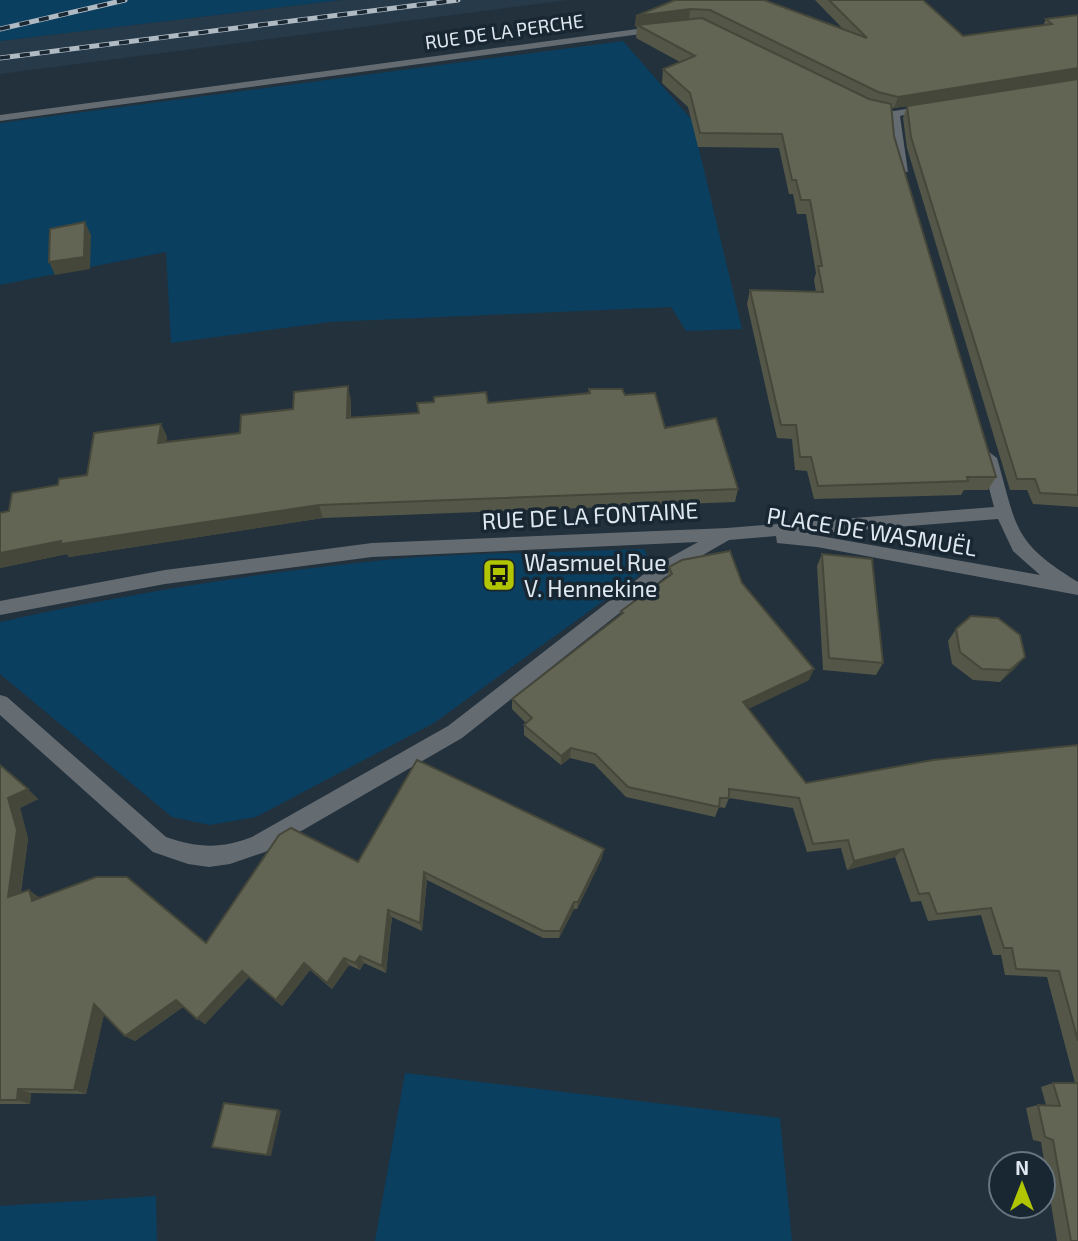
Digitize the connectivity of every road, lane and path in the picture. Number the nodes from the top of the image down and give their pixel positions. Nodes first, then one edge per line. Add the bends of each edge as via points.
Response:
1 (677, 27) edge
2 (858, 102) edge
3 (948, 105) edge
4 (894, 114) junction
5 (0, 118) edge
6 (909, 188) edge
7 (986, 447) edge
8 (1005, 512) junction
9 (727, 534) junction
10 (1077, 592) edge
11 (0, 608) edge
12 (0, 703) edge

1 - 5 street, RUE DE LA PERCHE
2 - 4 street
3 - 4 street
4 - 6 street
7 - 8 street
8 - 9 street, PLACE DE WASMUËL
8 - 10 street via 1019,546
9 - 10 street, PLACE DE WASMUËL via 817,541
9 - 11 street, RUE DE LA FONTAINE via 372,550 164,577
9 - 12 street, RUE DE LA FONTAINE via 659,572 454,732 258,845 226,858 192,857 160,845

